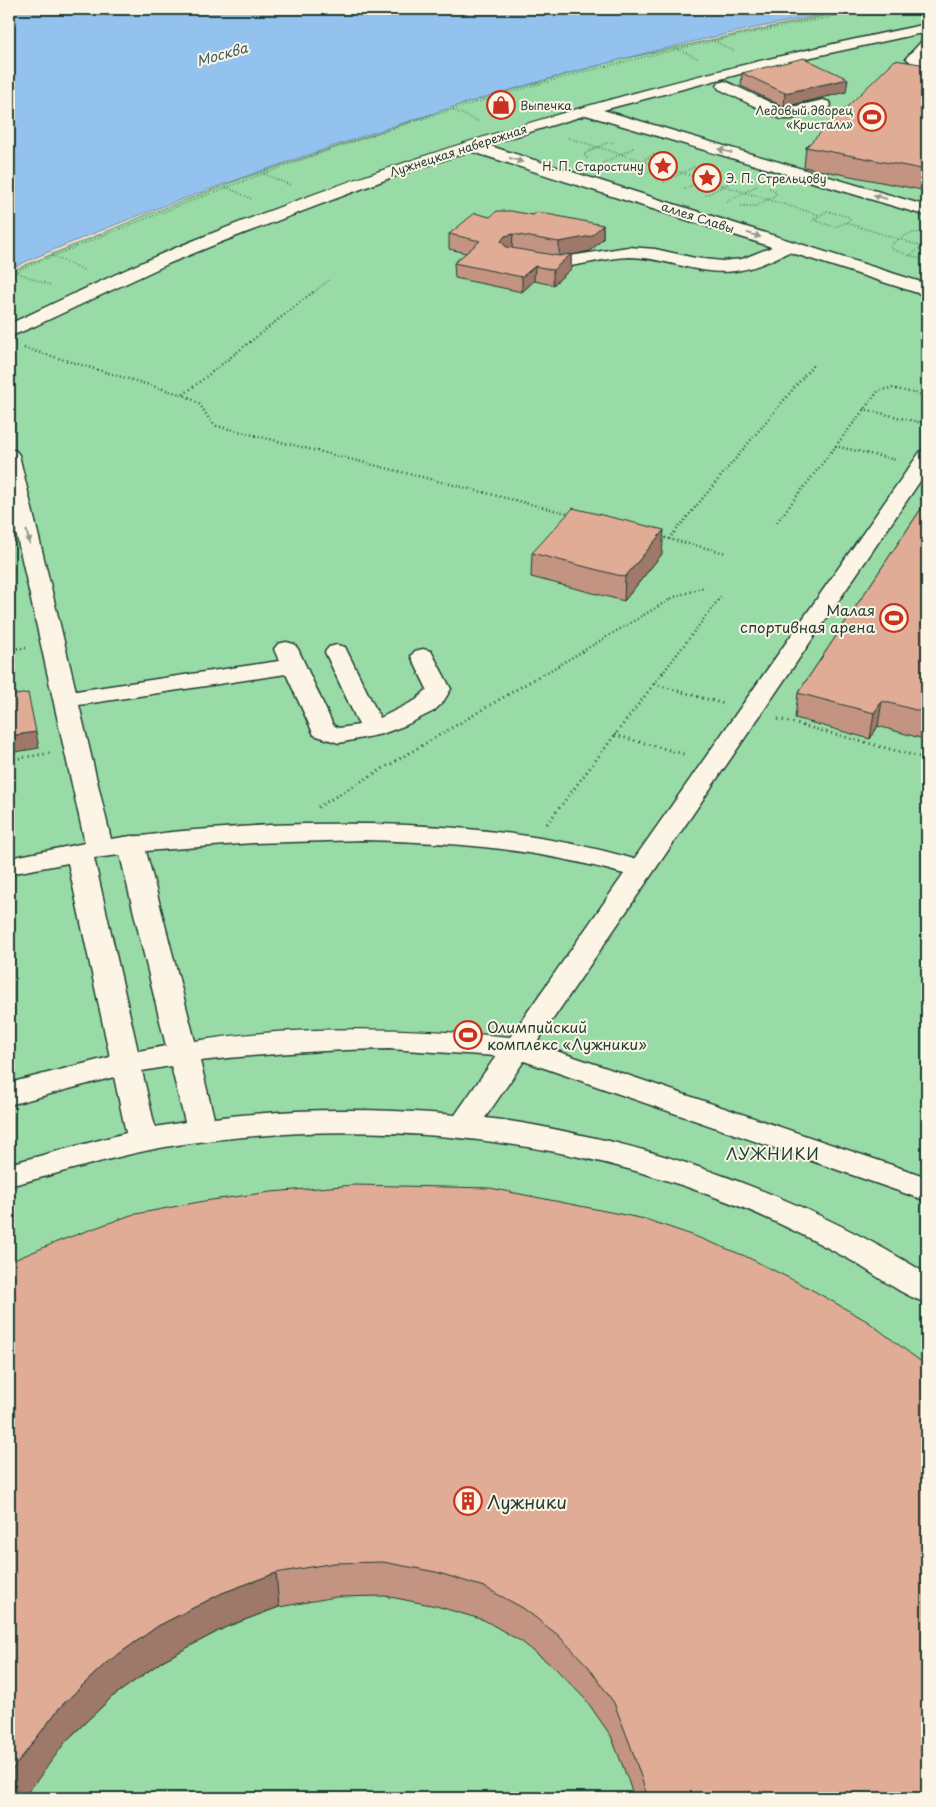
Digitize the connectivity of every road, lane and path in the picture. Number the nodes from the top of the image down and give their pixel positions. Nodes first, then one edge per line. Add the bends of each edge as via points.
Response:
1 (871, 9) edge
2 (927, 33) edge
3 (714, 41) junction
4 (678, 49) junction
5 (735, 52) dead end
6 (784, 59) junction
7 (699, 60) dead end
8 (927, 69) edge
9 (708, 78) junction
10 (725, 86) junction
11 (486, 100) junction
12 (823, 105) dead end
13 (453, 110) junction
14 (585, 110) junction
15 (502, 113) dead end
16 (486, 118) dead end
17 (564, 137) dead end
18 (618, 142) dead end
19 (469, 145) junction
20 (626, 145) dead end
21 (597, 147) junction
22 (635, 147) junction
23 (643, 150) dead end
24 (649, 152) dead end
25 (621, 154) junction
26 (665, 156) dead end
27 (589, 159) dead end
28 (674, 159) junction
29 (596, 161) dead end
30 (641, 161) junction
31 (681, 162) dead end
32 (603, 163) junction
33 (688, 164) dead end
34 (608, 165) dead end
35 (660, 166) junction
36 (696, 166) junction
37 (619, 168) dead end
38 (702, 168) dead end
39 (624, 170) junction
40 (709, 170) dead end
41 (633, 172) dead end
42 (716, 172) junction
43 (682, 173) junction
44 (262, 174) junction
45 (723, 174) dead end
46 (730, 176) dead end
47 (650, 178) dead end
48 (702, 179) junction
49 (737, 179) junction
50 (657, 180) dead end
51 (744, 180) dead end
52 (664, 182) junction
53 (750, 182) dead end
54 (671, 184) dead end
55 (678, 186) dead end
56 (724, 186) junction
57 (226, 187) junction
58 (295, 187) dead end
59 (767, 188) dead end
60 (685, 189) junction
61 (692, 191) dead end
62 (744, 192) junction
63 (699, 193) dead end
64 (706, 195) junction
65 (712, 197) dead end
66 (767, 200) junction
67 (260, 202) dead end
68 (927, 211) edge
69 (819, 216) junction
70 (846, 223) junction
71 (927, 234) edge
72 (900, 239) junction
73 (788, 246) junction
74 (926, 246) edge
75 (52, 256) junction
76 (909, 256) junction
77 (520, 258) edge
78 (927, 261) edge
79 (15, 272) junction
80 (89, 272) dead end
81 (9, 274) edge
82 (330, 279) dead end
83 (55, 287) dead end
84 (927, 290) edge
85 (9, 331) edge
86 (23, 348) dead end
87 (813, 365) dead end
88 (184, 395) junction
89 (927, 396) edge
90 (863, 409) junction
91 (927, 424) edge
92 (836, 446) junction
93 (9, 455) edge
94 (924, 461) edge
95 (573, 515) edge
96 (777, 522) dead end
97 (659, 537) edge
98 (669, 539) junction
99 (726, 554) dead end
100 (704, 587) dead end
101 (722, 595) dead end
102 (337, 652) dead end
103 (423, 656) dead end
104 (654, 684) junction
105 (66, 700) junction
106 (751, 711) junction
107 (373, 729) junction
108 (615, 735) junction
109 (77, 749) junction
110 (9, 760) edge
111 (927, 760) edge
112 (715, 763) junction
113 (316, 808) dead end
114 (131, 844) junction
115 (532, 844) junction
116 (90, 851) junction
117 (9, 866) edge
118 (641, 870) junction
119 (517, 1048) junction
120 (183, 1053) junction
121 (126, 1063) junction
122 (9, 1094) edge
123 (463, 1127) junction
124 (202, 1130) junction
125 (143, 1141) junction
126 (9, 1175) edge
127 (927, 1189) edge
128 (927, 1290) edge

1 - 3 path
2 - 6 street, Лужнецкая набережная
2 - 8 street via 914,58
3 - 4 path
3 - 5 path
4 - 7 path
4 - 11 path
6 - 9 street, Лужнецкая набережная
6 - 10 street via 802,67
9 - 10 street
9 - 14 street, Лужнецкая набережная
10 - 12 street via 781,114
11 - 13 path
11 - 15 path via 509,110
13 - 16 path via 477,121
13 - 44 path
14 - 19 street, Лужнецкая набережная
68 -> 14 street
17 - 21 path
18 - 21 path
19 -> 73 street, аллея Славы
19 - 85 street, Лужнецкая набережная via 306,203 165,259
20 - 22 path
21 - 25 path
21 - 27 path via 585,154
22 - 23 path
22 - 25 path
24 - 30 path via 655,154
25 - 30 path
25 - 32 path
26 - 28 path
28 - 31 path
28 - 35 path
29 - 32 path
30 - 35 path
30 - 39 path
32 - 34 path
33 - 36 path
35 - 43 path
35 - 47 path via 643,175
36 - 38 path
36 - 43 path
37 - 39 path
39 - 41 path
40 - 42 path
42 - 45 path
42 - 48 path
43 - 48 path
43 - 52 path
44 - 57 path
44 - 58 path
46 - 49 path
48 - 56 path
48 - 60 path
49 - 51 path
49 - 56 path
50 - 52 path
52 - 54 path
53 - 62 path via 758,185
55 - 60 path
56 - 62 path
56 - 64 path
57 - 67 path
57 - 75 path
59 - 66 path via 776,193
60 - 61 path
62 - 66 path
62 - 66 path via 727,202 749,207
63 - 64 path
64 - 65 path
66 - 69 path
69 - 70 path via 831,212 851,218
69 - 70 path via 813,220 835,227
70 - 72 path
71 - 72 path via 913,232
72 - 74 path
72 - 76 path via 891,244 891,249
73 - 77 street via 746,264 728,267 636,252 559,264
73 - 84 street, аллея Славы
74 - 76 path
75 - 79 path
75 - 80 path
76 - 78 path
79 - 81 path
79 - 83 path
82 - 88 path
86 - 88 path
87 - 98 path
88 - 95 path via 202,404 217,426
89 - 90 path via 884,388
90 - 91 path
90 - 92 path
92 - 94 path
92 - 96 path
93 -> 105 street
94 - 106 street
97 - 98 path
98 - 99 path
100 - 113 path via 674,597
101 - 104 path
102 - 107 street
103 - 107 street via 439,689 436,697 406,716
104 - 106 path
104 - 108 path
105 - 107 street via 290,657 323,730 342,735
105 - 109 street
106 - 111 path
106 - 112 street
108 - 112 path
108 - 115 path
109 - 110 path
109 - 116 street
112 - 118 street
114 - 115 street via 248,834 356,832
114 - 116 street
114 - 120 street
115 - 118 street via 578,852
116 - 117 street
116 - 121 street
118 - 119 street
119 - 120 street via 450,1041 361,1038 260,1043
119 - 123 street
119 - 127 street
120 - 121 street
120 - 124 street
121 - 122 street
121 - 125 street
123 - 124 street via 338,1121
123 - 128 street via 546,1139 611,1153 724,1187 858,1248
124 - 125 street
125 - 126 street

